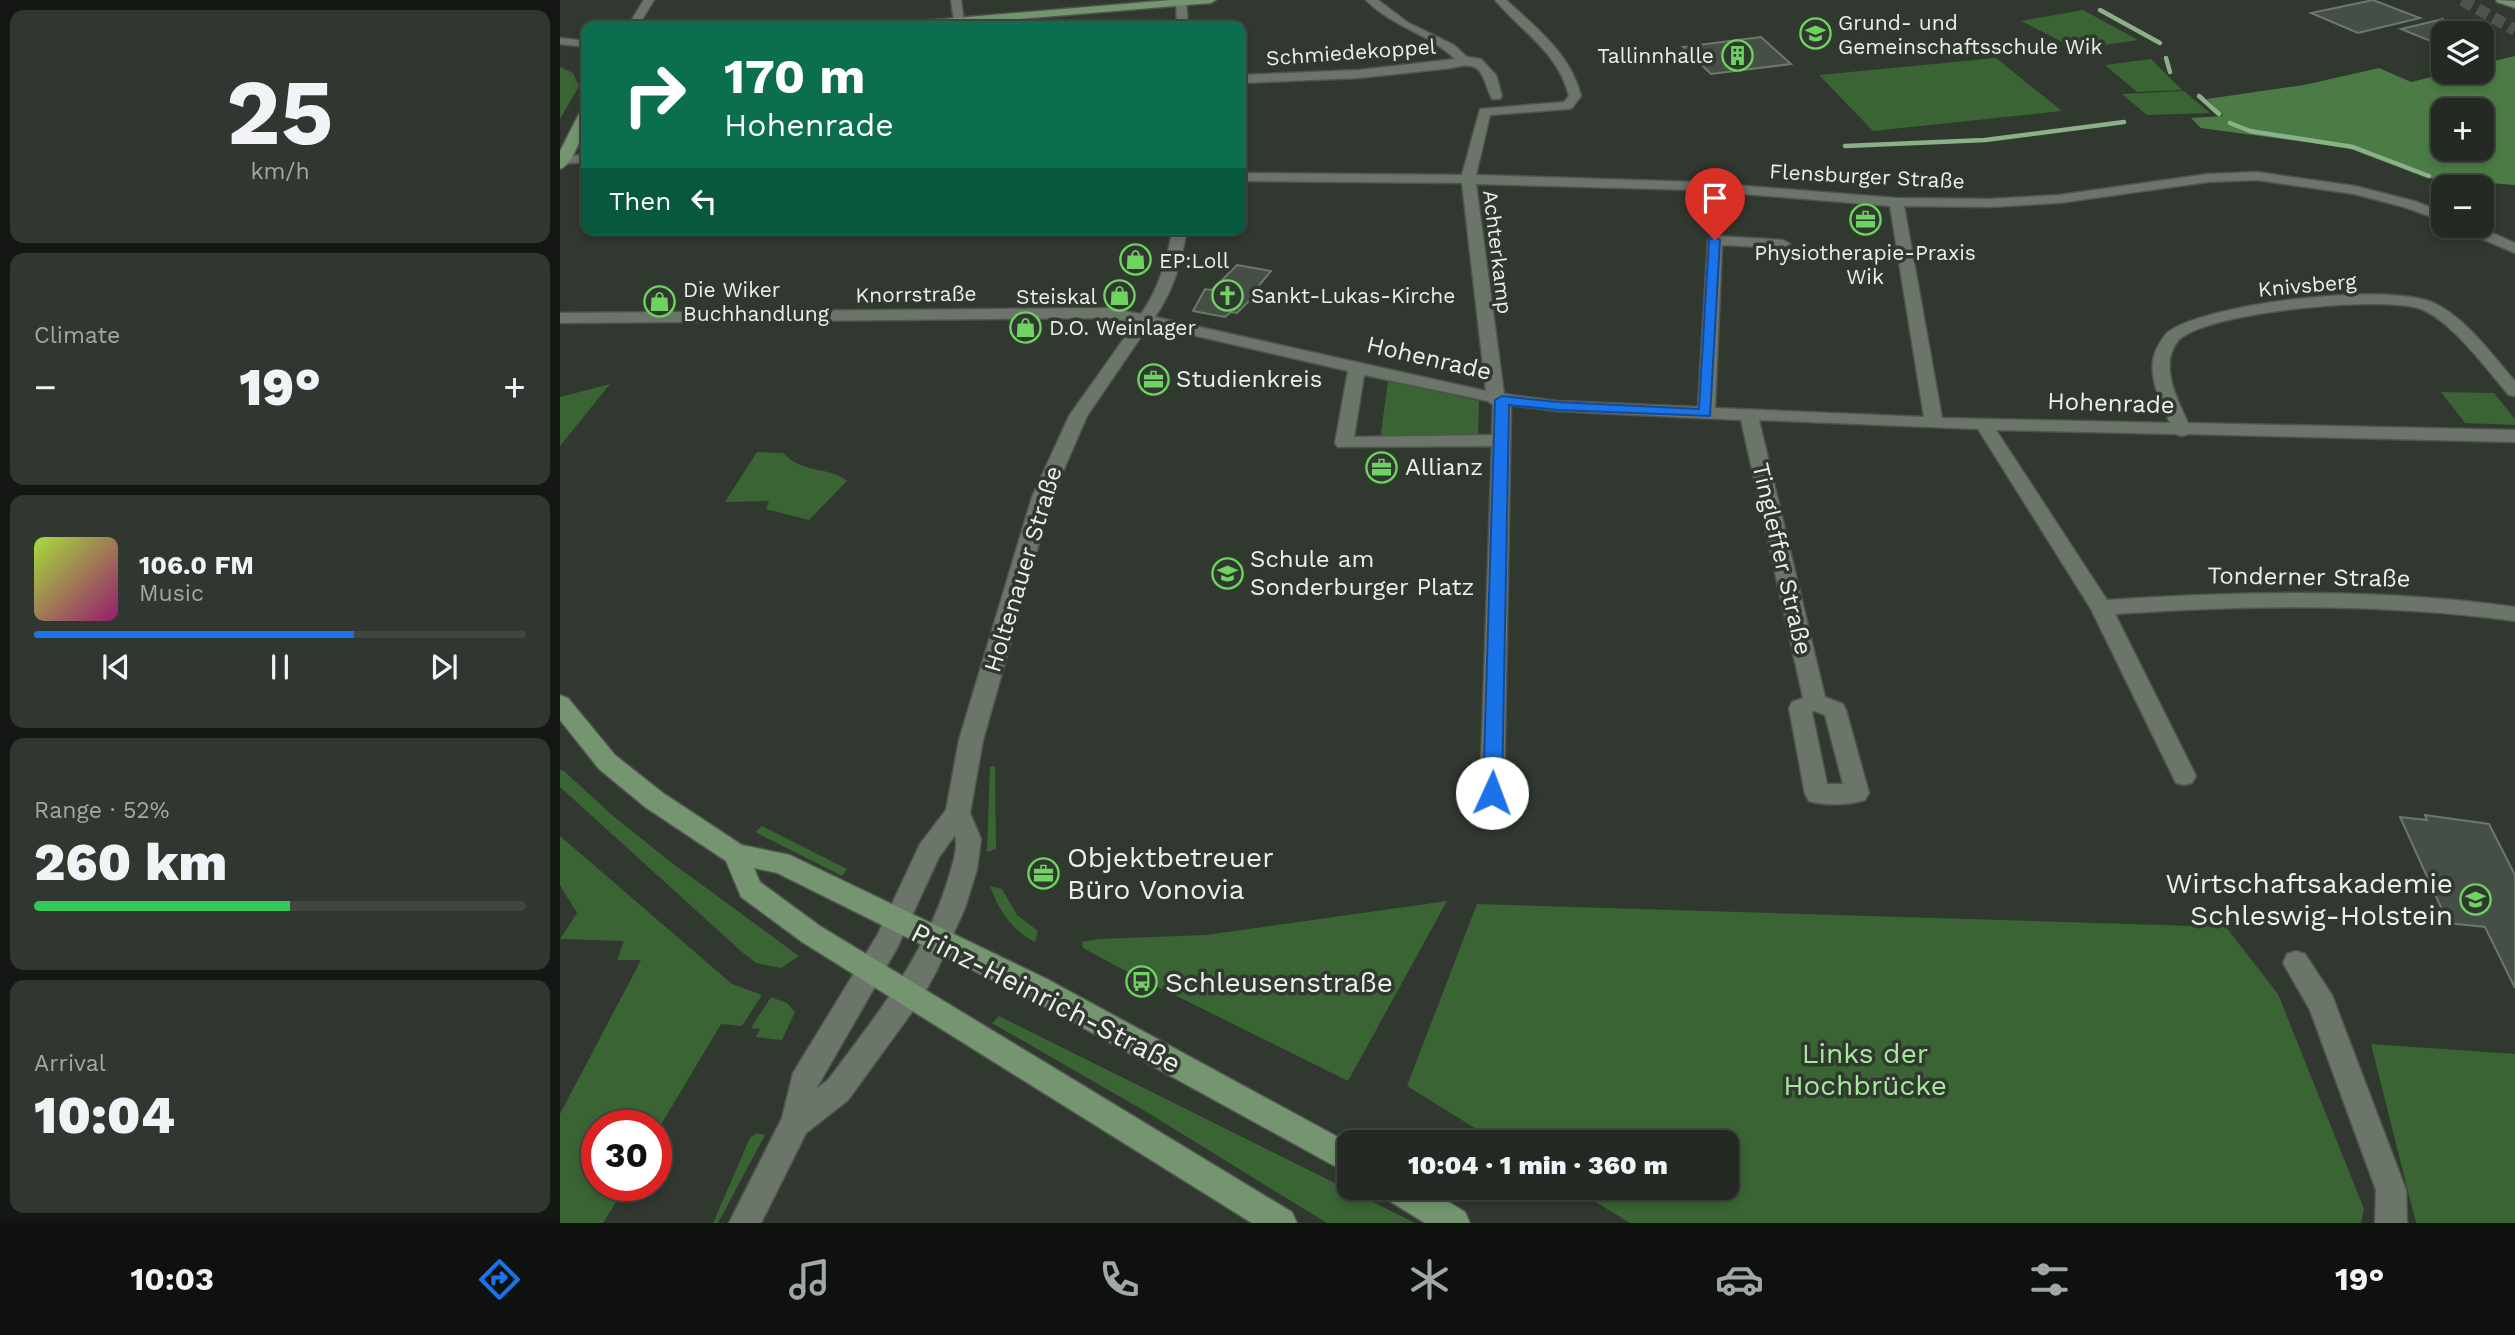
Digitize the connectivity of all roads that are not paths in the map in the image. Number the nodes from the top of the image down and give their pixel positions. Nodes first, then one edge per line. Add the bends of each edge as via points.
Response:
1 (649, 0) edge
2 (956, 0) edge
3 (1211, 0) edge
4 (1371, 0) edge
5 (1500, 0) edge
6 (2501, 0) edge
7 (1182, 1) edge
8 (2515, 5) edge
9 (636, 21) edge
10 (960, 21) joint
11 (1183, 21) edge
12 (560, 41) edge
13 (581, 43) edge
14 (1462, 60) junction
15 (1246, 79) edge
16 (1496, 96) dead end
17 (581, 123) edge
18 (581, 159) edge
19 (562, 163) edge
20 (1246, 176) edge
21 (1468, 179) junction
22 (1896, 202) junction
23 (2431, 212) edge
24 (1179, 235) edge
25 (2490, 238) edge
26 (1783, 244) dead end
27 (2515, 249) edge
28 (560, 318) edge
29 (1146, 319) junction
30 (1357, 366) junction
31 (2515, 391) edge
32 (1499, 400) junction
33 (1706, 413) junction
34 (1749, 416) junction
35 (1934, 423) junction
36 (1983, 423) junction
37 (2182, 430) junction
38 (2515, 436) edge
39 (1503, 440) junction
40 (2101, 608) junction
41 (2515, 614) edge
42 (1815, 702) dead end
43 (560, 704) edge
44 (2184, 776) dead end
45 (1492, 793) dead end
46 (958, 813) junction
47 (736, 854) junction
48 (897, 921) junction
49 (939, 941) junction
50 (2296, 963) dead end
51 (871, 970) junction
52 (910, 992) junction
53 (796, 1123) junction
54 (1337, 1152) edge
55 (1417, 1200) edge
56 (745, 1223) edge
57 (1281, 1223) edge
58 (1454, 1223) edge
59 (2391, 1223) edge

1 - 9 street
2 - 10 street
3 - 7 main road
4 - 14 street via 1403,24 1450,47
5 - 21 street, Achterkamp via 1559,58 1575,96 1568,105 1485,112
6 - 8 main road
7 - 10 main road
7 - 11 street
12 - 13 street
14 - 15 street, Schmiedekoppel via 1359,74
14 - 16 street via 1477,62 1490,75
17 - 19 main road
18 - 19 street
20 - 21 street, Flensburger Straße
21 - 22 street, Flensburger Straße via 1696,186
21 - 32 street, Achterkamp
22 - 23 street, Flensburger Straße via 2059,199 2257,176 2355,190
22 - 35 street
24 - 29 street, Holtenauer Straße via 1170,279
25 - 27 street
26 - 33 street via 1715,240
28 - 29 street, Knorrstraße via 1107,313
29 - 30 street, Hohenrade
29 - 46 street, Holtenauer Straße via 1078,416 1042,497 971,740
30 - 32 street, Hohenrade
30 - 39 street via 1344,443
31 - 37 street, Knivsberg via 2427,306 2395,300 2306,302 2203,322 2174,335 2164,351 2161,369
32 - 33 street, Hohenrade
32 - 39 street, Achterkamp
33 - 34 street, Hohenrade
34 - 35 street, Hohenrade
34 - 42 street, Tingleffer Straße
35 - 36 street, Hohenrade
36 - 37 street, Hohenrade
36 - 40 street
37 - 38 street, Hohenrade
39 - 45 street, Achterkamp
40 - 41 street, Tonderner Straße via 2300,598
40 - 44 street
43 - 47 main road, Prinz-Heinrich-Straße via 592,745 633,784
46 - 48 street, Holtenauer Straße via 929,851
46 - 49 street, Holtenauer Straße via 969,839 964,869
47 - 48 main road, Prinz-Heinrich-Straße via 781,863
47 - 51 main road via 750,889
48 - 49 main road, Prinz-Heinrich-Straße
48 - 51 street, Holtenauer Straße
49 - 52 street, Holtenauer Straße
49 - 54 main road, Prinz-Heinrich-Straße via 1037,988
50 - 59 street via 2322,1004 2391,1190
51 - 52 main road
51 - 53 street via 803,1083
52 - 53 street via 838,1090
52 - 57 main road
53 - 56 street
55 - 58 main road

